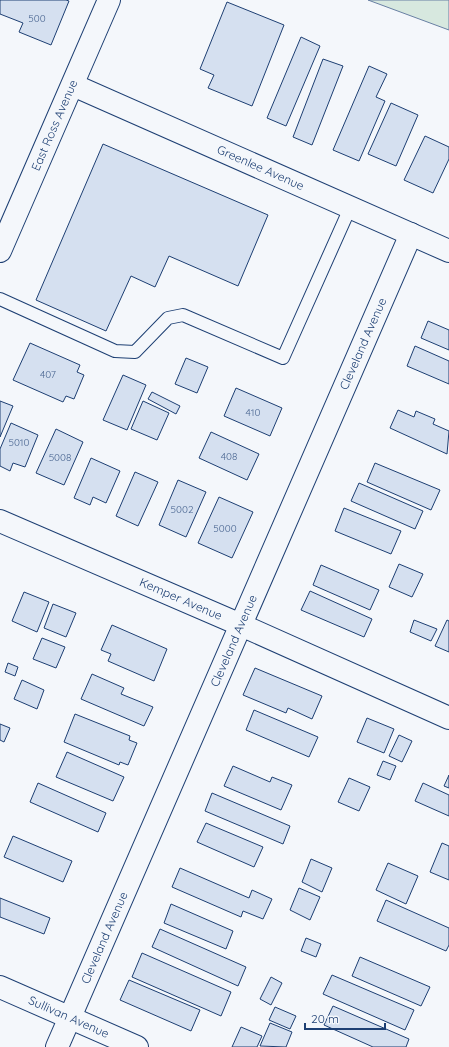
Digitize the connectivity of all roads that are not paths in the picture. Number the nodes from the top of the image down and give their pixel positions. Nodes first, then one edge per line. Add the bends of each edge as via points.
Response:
1 (109, 0) edge
2 (72, 85) junction
3 (350, 208) junction
4 (411, 234) junction
5 (0, 251) edge
6 (449, 251) edge
7 (0, 299) edge
8 (0, 521) edge
9 (241, 625) junction
10 (449, 718) edge
11 (0, 986) edge
12 (70, 1017) junction
13 (57, 1047) edge
14 (138, 1047) edge

1 - 2 street, East Ross Avenue
2 - 3 street, Greenlee Avenue
2 - 5 street, East Ross Avenue
3 - 4 street, Greenlee Avenue
3 - 7 lane via 283,358 183,315 168,318 135,352 115,351
4 - 6 street, Greenlee Avenue
4 - 9 street, Cleveland Avenue
8 - 9 street, Kemper Avenue
9 - 10 street, Kemper Avenue
9 - 12 street, Cleveland Avenue
11 - 12 street, Sullivan Avenue
12 - 13 street, Cleveland Avenue
12 - 14 street, Sullivan Avenue

